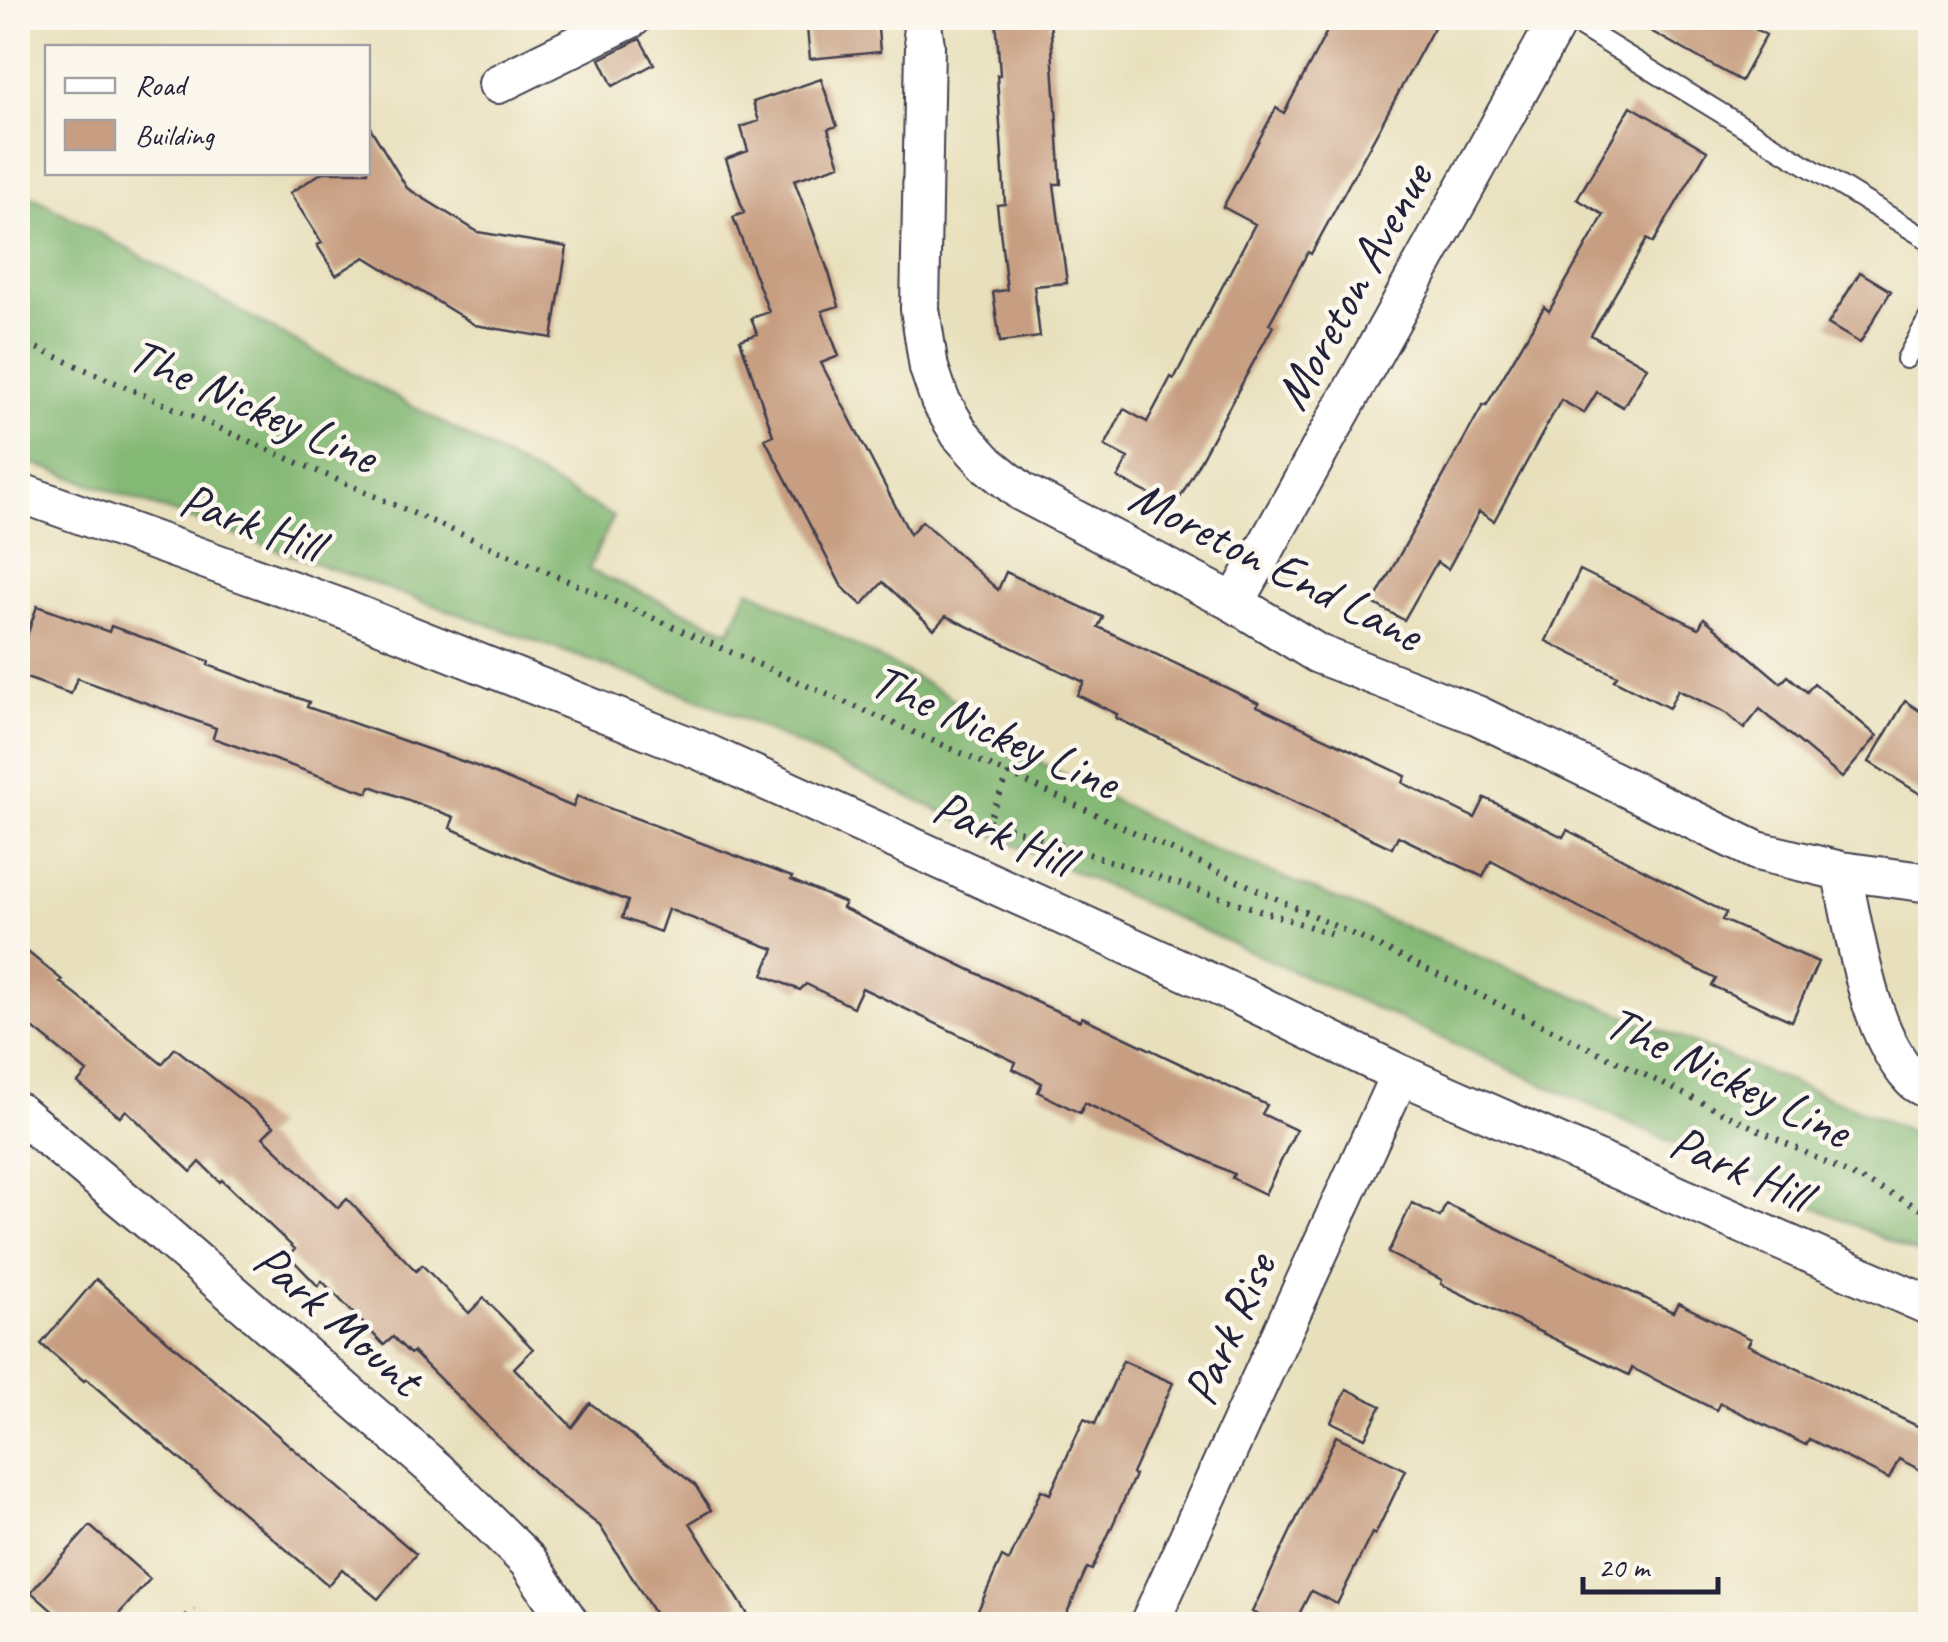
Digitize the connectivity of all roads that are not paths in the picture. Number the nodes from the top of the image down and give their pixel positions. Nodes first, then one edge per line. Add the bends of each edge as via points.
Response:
1 (632, 18) edge
2 (922, 18) edge
3 (1562, 18) edge
4 (498, 84) dead end
5 (1930, 241) edge
6 (1930, 316) edge
7 (1906, 358) dead end
8 (18, 492) edge
9 (1234, 603) junction
10 (1841, 871) junction
11 (1930, 883) edge
12 (1400, 1074) junction
13 (1930, 1090) edge
14 (18, 1112) edge
15 (1930, 1306) edge
16 (1155, 1623) edge
17 (570, 1624) edge

1 - 4 street
2 - 9 street, Moreton End Lane via 920,309 940,400 960,434 1022,492
3 - 5 lane
3 - 9 street, Moreton Avenue
6 - 7 lane
8 - 12 street, Park Hill via 335,606 699,750
9 - 10 street, Moreton End Lane via 1318,654 1477,715 1757,851
10 - 11 street, Moreton End Lane
10 - 13 street via 1875,1016 1913,1082
12 - 15 street, Park Hill
12 - 16 street, Park Rise
14 - 17 street, Park Mount via 436,1470 528,1561

